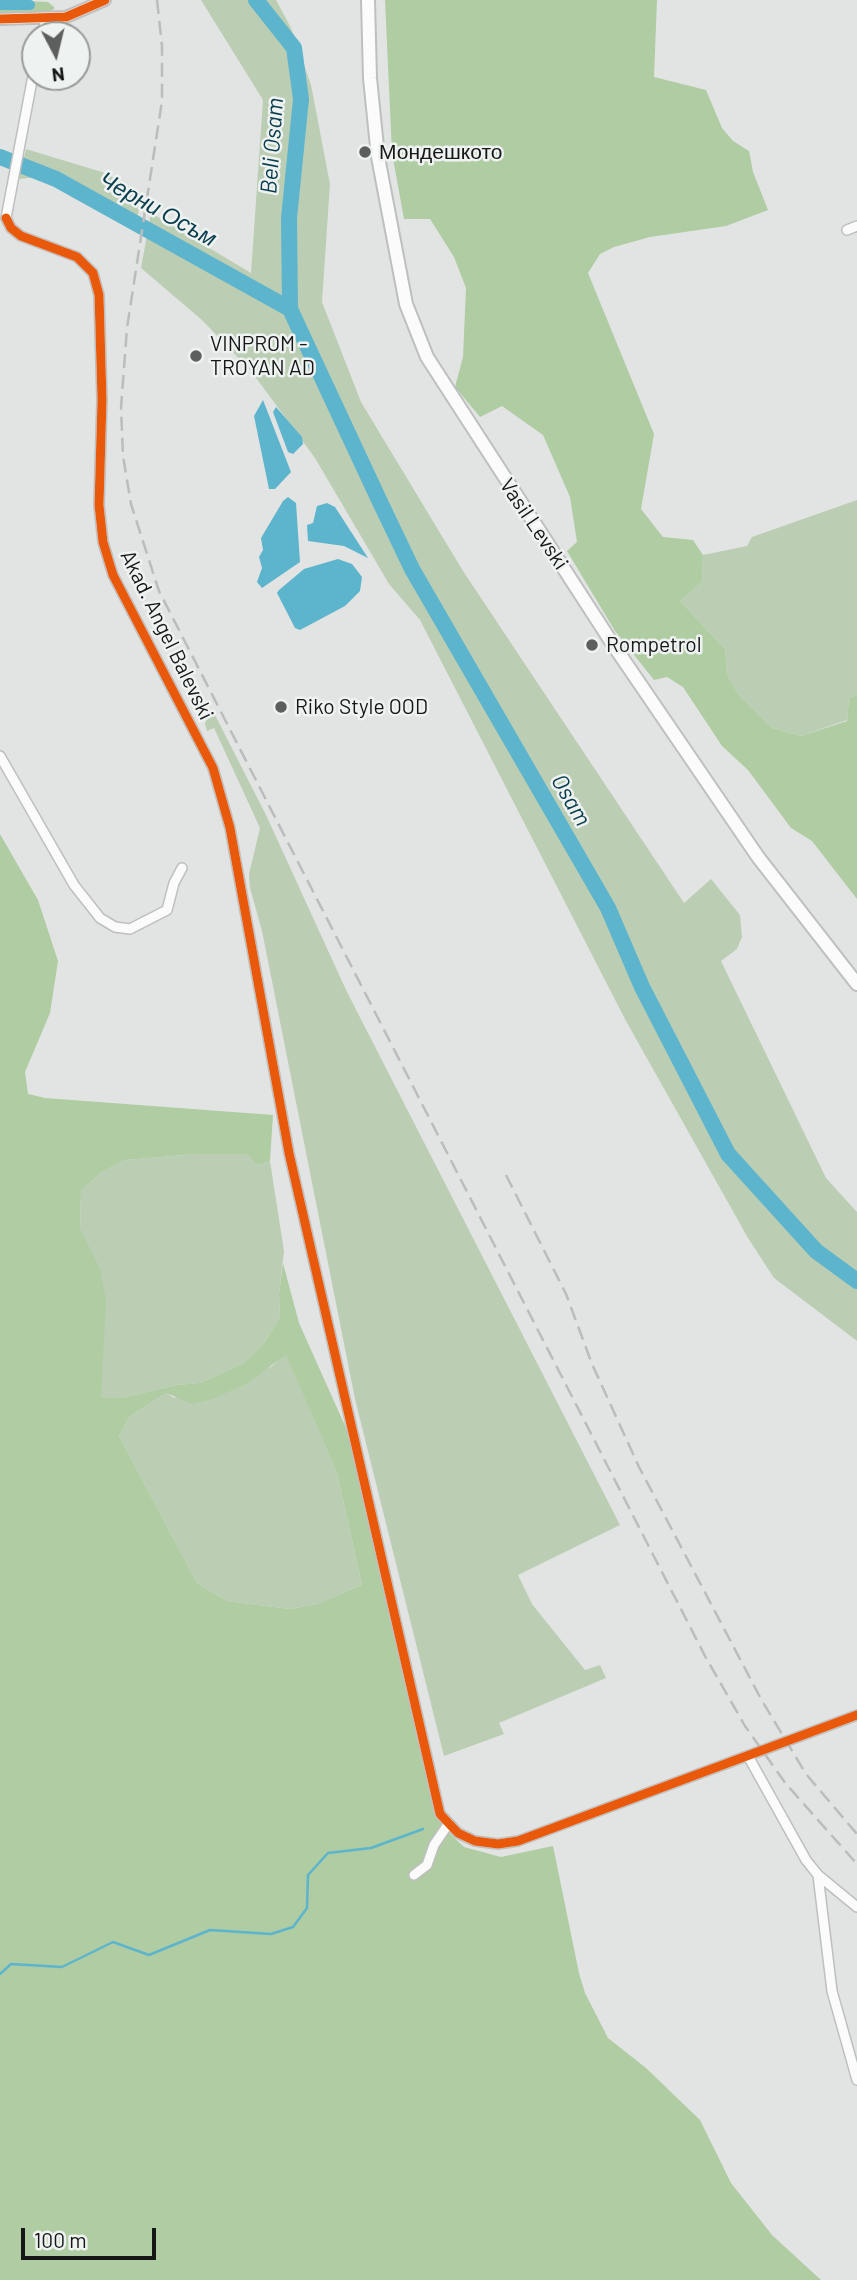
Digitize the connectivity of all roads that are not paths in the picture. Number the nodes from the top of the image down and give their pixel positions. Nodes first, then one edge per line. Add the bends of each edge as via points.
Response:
1 (105, 0) edge
2 (368, 0) edge
3 (0, 19) edge
4 (46, 20) joint
5 (29, 91) edge
6 (3, 217) edge
7 (857, 226) edge
8 (847, 230) dead end
9 (0, 756) edge
10 (182, 868) dead end
11 (857, 984) edge
12 (857, 1715) edge
13 (748, 1756) junction
14 (449, 1824) junction
15 (414, 1875) dead end
16 (818, 1875) junction
17 (857, 1907) edge
18 (857, 2080) edge

1 - 4 street via 84,11
2 - 11 main road, Vasil Levski via 377,147 406,304 427,357 612,643 758,857
3 - 4 street
5 - 6 street
6 - 14 street, Akad. Angel Balevski via 21,236 77,257 93,273 99,295 103,542 113,575 213,768 230,828 292,1167 434,1797
7 - 8 street
9 - 10 street via 74,886 100,918 130,929 167,910
12 - 13 street
13 - 14 street via 518,1841 475,1841
13 - 16 street via 778,1814
14 - 15 street via 427,1865
16 - 17 street
16 - 18 street via 832,1991

